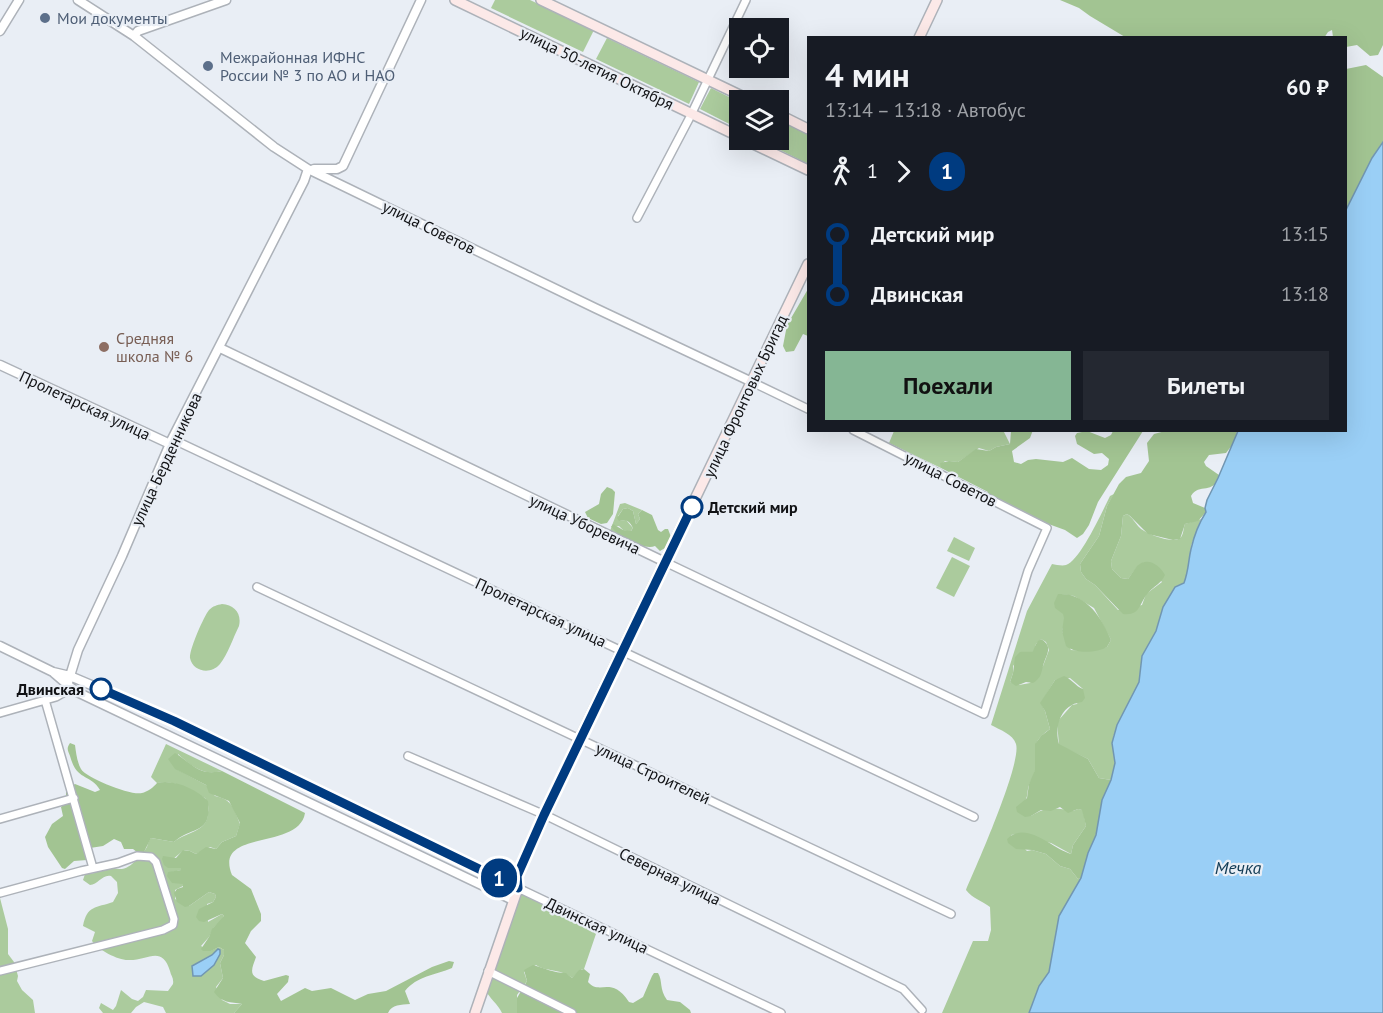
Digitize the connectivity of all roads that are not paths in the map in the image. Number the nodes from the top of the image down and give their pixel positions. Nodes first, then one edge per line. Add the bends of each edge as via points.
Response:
1 (19, 0) edge
2 (78, 0) edge
3 (226, 0) edge
4 (421, 0) edge
5 (456, 0) edge
6 (541, 0) edge
7 (746, 0) edge
8 (937, 0) edge
9 (0, 31) edge
10 (134, 36) junction
11 (920, 36) edge
12 (708, 80) junction
13 (729, 90) edge
14 (692, 114) junction
15 (789, 120) edge
16 (807, 128) edge
17 (729, 132) edge
18 (766, 150) edge
19 (343, 166) junction
20 (308, 169) junction
21 (807, 170) edge
22 (341, 184) junction
23 (637, 218) dead end
24 (807, 266) edge
25 (219, 348) junction
26 (0, 365) edge
27 (752, 382) junction
28 (807, 409) edge
29 (857, 432) edge
30 (171, 442) junction
31 (665, 562) junction
32 (256, 587) dead end
33 (0, 646) edge
34 (622, 651) junction
35 (69, 680) junction
36 (45, 700) junction
37 (0, 713) edge
38 (984, 714) joint
39 (580, 738) junction
40 (408, 756) dead end
41 (74, 798) junction
42 (544, 815) junction
43 (974, 817) dead end
44 (0, 819) edge
45 (93, 868) junction
46 (518, 888) junction
47 (0, 893) edge
48 (513, 900) junction
49 (951, 914) dead end
50 (0, 971) edge
51 (488, 971) junction
52 (922, 1010) dead end
53 (475, 1013) edge
54 (572, 1013) edge
55 (781, 1013) edge

1 - 9 street
2 - 10 street, улица Советов
3 - 10 street via 138,31
4 - 19 street
5 - 14 main road, улица 50-летия Октября
6 - 12 main road
7 - 12 street
8 - 11 main road
10 - 20 street, улица Советов via 274,147
12 - 13 main road
12 - 14 street
14 - 17 main road, улица 50-летия Октября
14 - 23 street
15 - 16 main road
18 - 21 main road
19 - 20 street
19 - 22 street
20 - 22 street, улица Советов
20 - 25 street, улица Берденникова
22 - 27 street, улица Советов
24 - 27 main road, улица Фронтовых Бригад
25 - 30 street, улица Берденникова
25 - 31 street, улица Уборевича
26 - 30 street, Пролетарская улица
27 - 28 street, улица Советов
27 - 31 main road, улица Фронтовых Бригад
29 - 38 street, улица Советов via 1047,528 1028,571
30 - 34 street, Пролетарская улица
30 - 35 street, улица Берденникова via 78,650
31 - 34 main road, улица Фронтовых Бригад
31 - 38 street, улица Уборевича
32 - 39 street, улица Строителей
33 - 35 street, Двинская улица
34 - 39 main road, улица Фронтовых Бригад
34 - 43 street, Пролетарская улица
35 - 36 street via 63,693
35 - 46 street, Двинская улица via 155,712
35 - 48 street, Двинская улица via 75,691
36 - 37 street
36 - 41 street
39 - 42 main road, улица Фронтовых Бригад
39 - 49 street, улица Строителей
40 - 42 street, Северная улица
41 - 44 street
41 - 45 street
42 - 46 main road, улица Фронтовых Бригад via 517,876
42 - 52 street, Северная улица via 903,988
45 - 47 street
45 - 50 street via 137,856 151,857 162,878 173,925
46 - 48 main road, улица Фронтовых Бригад
46 - 55 street, Двинская улица
48 - 51 main road, улица Фронтовых Бригад
51 - 53 main road, улица Фронтовых Бригад
51 - 54 street

